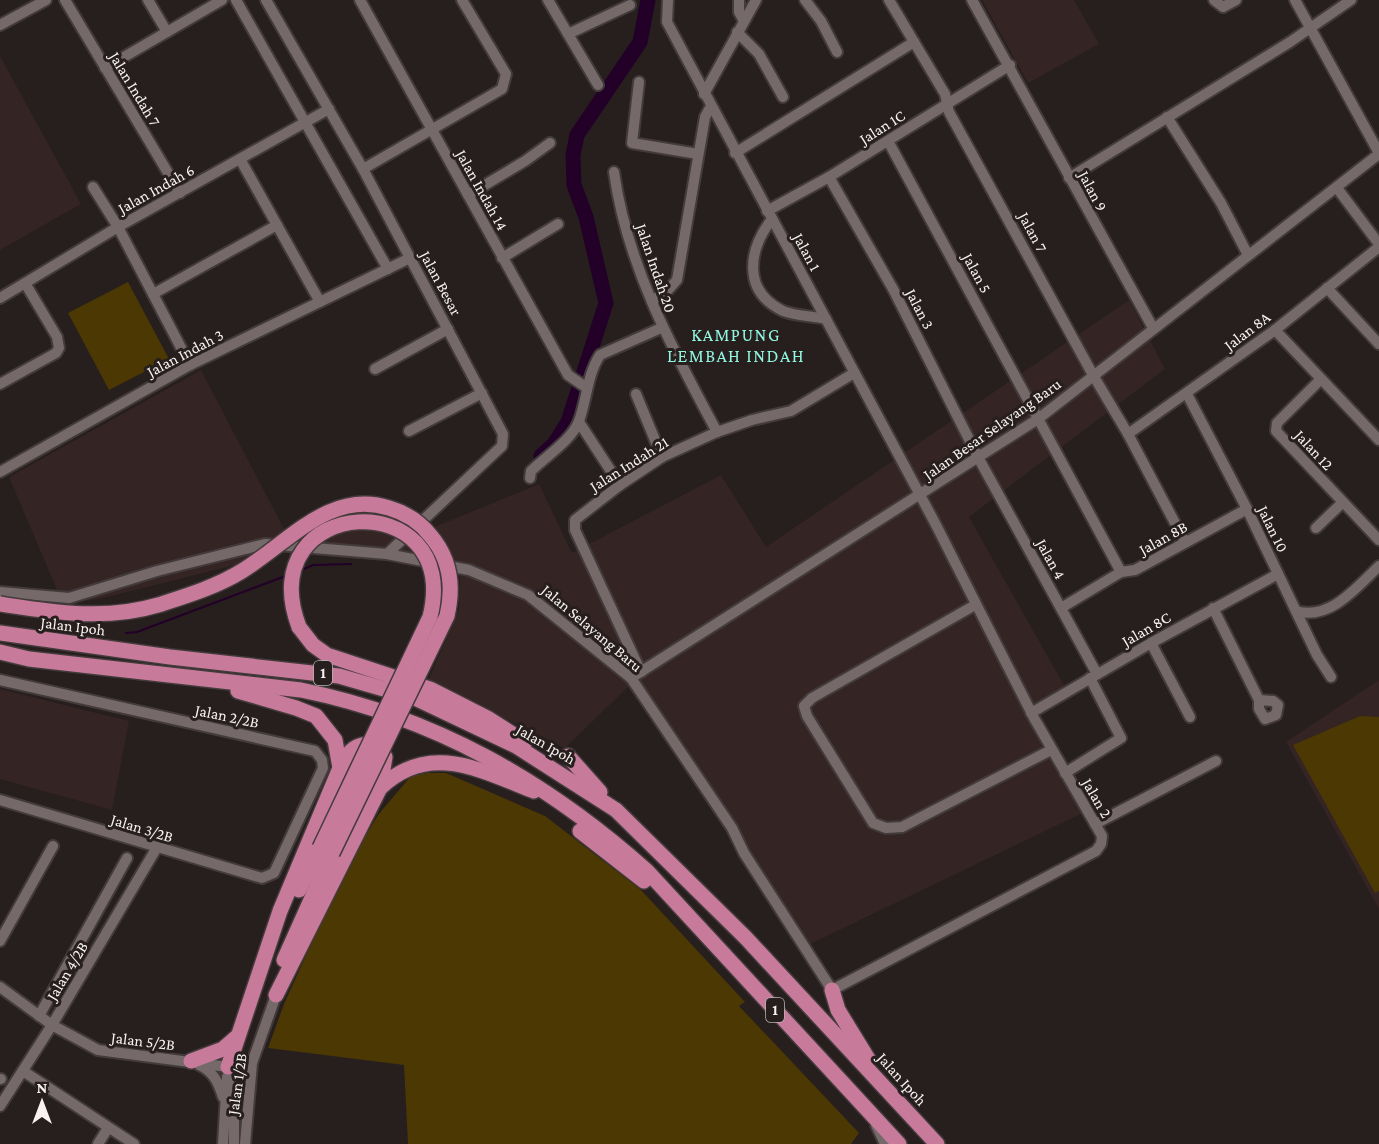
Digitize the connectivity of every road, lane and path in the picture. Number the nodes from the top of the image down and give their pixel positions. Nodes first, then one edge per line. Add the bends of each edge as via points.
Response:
1 (46, 0) edge
2 (65, 0) edge
3 (148, 0) edge
4 (222, 0) edge
5 (236, 0) edge
6 (266, 0) edge
7 (360, 0) edge
8 (462, 0) edge
9 (548, 0) edge
10 (668, 0) edge
11 (739, 0) edge
12 (756, 0) edge
13 (805, 0) edge
14 (889, 0) edge
15 (972, 0) edge
16 (1214, 0) edge
17 (1236, 0) edge
18 (1295, 0) edge
19 (1351, 0) edge
20 (630, 4) dead end
21 (744, 21) junction
22 (0, 25) edge
23 (1310, 28) junction
24 (167, 32) junction
25 (737, 32) junction
26 (568, 34) junction
27 (914, 42) junction
28 (837, 52) dead end
29 (1010, 66) junction
30 (105, 68) junction
31 (639, 82) dead end
32 (598, 85) dead end
33 (704, 94) junction
34 (783, 97) dead end
35 (947, 104) junction
36 (711, 106) junction
37 (329, 109) junction
38 (1167, 117) junction
39 (307, 122) junction
40 (432, 130) junction
41 (888, 141) junction
42 (550, 143) dead end
43 (735, 153) junction
44 (698, 154) junction
45 (1379, 154) edge
46 (240, 159) junction
47 (363, 169) junction
48 (614, 172) dead end
49 (829, 177) junction
50 (1069, 178) junction
51 (93, 187) dead end
52 (1337, 188) junction
53 (180, 193) junction
54 (468, 195) junction
55 (770, 215) junction
56 (558, 224) dead end
57 (277, 225) junction
58 (118, 227) junction
59 (1379, 245) edge
60 (1248, 255) junction
61 (410, 258) junction
62 (502, 258) junction
63 (388, 269) junction
64 (25, 283) junction
65 (1327, 288) junction
66 (153, 294) junction
67 (0, 298) edge
68 (652, 301) junction
69 (320, 302) junction
70 (826, 319) junction
71 (661, 328) junction
72 (1153, 328) junction
73 (448, 329) junction
74 (1275, 330) junction
75 (1379, 344) edge
76 (190, 365) junction
77 (375, 369) dead end
78 (854, 373) junction
79 (1093, 375) junction
80 (1320, 380) junction
81 (0, 384) edge
82 (585, 386) junction
83 (482, 393) junction
84 (636, 394) dead end
85 (1187, 394) junction
86 (1038, 419) junction
87 (579, 422) junction
88 (409, 431) dead end
89 (717, 432) junction
90 (1128, 434) junction
91 (1379, 440) edge
92 (662, 457) junction
93 (979, 459) junction
94 (2, 467) edge
95 (530, 478) dead end
96 (620, 485) junction
97 (920, 496) junction
98 (1342, 503) junction
99 (1247, 509) junction
100 (1316, 528) dead end
101 (1379, 540) edge
102 (1185, 542) junction
103 (387, 554) junction
104 (1379, 566) edge
105 (1121, 572) junction
106 (1278, 573) junction
107 (0, 592) edge
108 (0, 604) edge
109 (975, 605) junction
110 (1061, 608) junction
111 (1213, 608) junction
112 (1296, 611) junction
113 (0, 633) edge
114 (1151, 643) junction
115 (0, 652) edge
116 (636, 675) junction
117 (1094, 676) junction
118 (1331, 677) dead end
119 (189, 679) junction
120 (0, 680) edge
121 (1259, 700) dead end
122 (1031, 713) junction
123 (1190, 717) dead end
124 (1051, 750) junction
125 (568, 756) dead end
126 (1216, 761) dead end
127 (340, 768) junction
128 (1065, 773) junction
129 (380, 788) junction
130 (587, 790) junction
131 (551, 797) junction
132 (0, 800) edge
133 (616, 810) junction
134 (1095, 824) junction
135 (574, 827) dead end
136 (53, 846) dead end
137 (156, 849) junction
138 (326, 851) junction
139 (127, 858) dead end
140 (274, 873) joint
141 (682, 911) junction
142 (274, 934) junction
143 (0, 941) edge
144 (0, 987) edge
145 (832, 990) junction
146 (276, 996) junction
147 (810, 1005) junction
148 (39, 1016) junction
149 (52, 1025) junction
150 (239, 1035) junction
151 (191, 1061) junction
152 (228, 1067) junction
153 (23, 1071) junction
154 (882, 1084) junction
155 (224, 1102) junction
156 (0, 1106) edge
157 (868, 1110) junction
158 (108, 1128) junction
159 (98, 1144) edge
160 (134, 1144) edge
161 (223, 1144) edge
162 (234, 1144) edge
163 (245, 1144) edge
164 (885, 1144) edge
165 (899, 1144) edge
166 (937, 1144) edge

1 - 22 street
2 - 30 street, Jalan Indah 7
3 - 24 street
4 - 24 street
5 - 39 street
6 - 37 street, Jalan Besar
7 - 40 street, Jalan Indah 14
8 - 40 street via 506,74 502,89
9 - 26 street
10 - 33 street, Jalan 1 via 667,22
11 - 21 street
12 - 21 street
13 - 28 street
14 - 27 street, Jalan 7
15 - 29 street, Jalan 9
16 - 17 street via 1223,7
18 - 23 street
19 - 23 street
20 - 26 street
21 - 25 street
23 - 38 street
23 - 45 street
24 - 30 street
25 - 33 street
25 - 34 street via 759,54
26 - 32 street
27 - 35 street, Jalan 7
27 - 43 street
29 - 35 street, Jalan 1C
29 - 50 street, Jalan 9
30 - 53 street, Jalan Indah 7
31 - 44 street via 632,143
33 - 36 street, Jalan 1
35 - 41 street, Jalan 1C
35 - 79 street, Jalan 7
36 - 43 street, Jalan 1
36 - 44 street
37 - 39 street, Jalan Indah 6
37 - 47 street, Jalan Besar
38 - 50 street
38 - 60 street via 1221,203
39 - 46 street, Jalan Indah 6
39 - 63 street
40 - 47 street
40 - 54 street, Jalan Indah 14
41 - 49 street, Jalan 1C
41 - 86 street, Jalan 5
42 - 54 street
43 - 55 street, Jalan 1
44 - 68 street via 676,280
45 - 52 street, Jalan Besar Selayang Baru
46 - 53 street, Jalan Indah 6
46 - 57 street
47 - 61 street, Jalan Besar
48 - 68 street, Jalan Indah 20 via 621,213
49 - 55 street, Jalan 1C
49 - 93 street, Jalan 3 via 893,289
50 - 72 street, Jalan 9
51 - 58 street
52 - 59 street
52 - 60 street, Jalan Besar Selayang Baru
53 - 58 street, Jalan Indah 6
54 - 62 street, Jalan Indah 14
55 - 70 street, Jalan 1
55 - 70 street via 753,257 758,288 785,312
56 - 62 street
57 - 66 street
57 - 69 street
58 - 64 street, Jalan Indah 6
58 - 66 street
59 - 65 street, Jalan 8A
60 - 72 street, Jalan Besar Selayang Baru
61 - 63 street, Jalan Indah 3
61 - 73 street, Jalan Besar
62 - 82 street, Jalan Indah 14 via 568,375
63 - 69 street, Jalan Indah 3
64 - 67 street, Jalan Indah 6
64 - 81 street via 57,337 59,348
65 - 74 street, Jalan 8A
65 - 75 street
66 - 76 street
68 - 71 street, Jalan Indah 20
69 - 76 street, Jalan Indah 3
70 - 78 street, Jalan 1
71 - 82 street via 600,355
71 - 89 street, Jalan Indah 20
72 - 79 street, Jalan Besar Selayang Baru
73 - 77 street
73 - 83 street, Jalan Besar
74 - 80 street
74 - 85 street, Jalan 8A
76 - 94 street, Jalan Indah 3
78 - 89 street, Jalan Indah 21 via 791,411
78 - 97 street, Jalan 1
79 - 86 street, Jalan Besar Selayang Baru
79 - 90 street, Jalan 7
80 - 91 street
80 - 98 street, Jalan 12 via 1275,427
82 - 87 street
83 - 88 street
83 - 103 street, Jalan Besar via 501,430 502,446
84 - 92 street
85 - 90 street, Jalan 8A
85 - 99 street, Jalan 10
86 - 93 street, Jalan Besar Selayang Baru
86 - 105 street, Jalan 5
87 - 95 street via 531,471
87 - 96 street
89 - 92 street, Jalan Indah 21
90 - 102 street, Jalan 7
92 - 96 street, Jalan Indah 21
93 - 97 street, Jalan Besar Selayang Baru
93 - 110 street, Jalan 4
96 - 116 street, Jalan Indah 21 via 579,515 574,525
97 - 109 street, Jalan 2
97 - 116 street, Jalan Besar Selayang Baru
98 - 100 street
98 - 101 street, Jalan 12
99 - 102 street, Jalan 8B
99 - 106 street, Jalan 10
102 - 105 street, Jalan 8B via 1136,570
103 - 107 street, Jalan Selayang Baru via 265,543 69,598
103 - 116 street, Jalan Selayang Baru via 469,570 528,595
104 - 112 street via 1340,602 1315,614
105 - 110 street, Jalan 8B
106 - 111 street, Jalan 8C
106 - 112 street, Jalan 10
108 - 138 highway, bridge via 80,614 130,611 220,583 339,506 378,505 416,521 434,539 446,561 451,587 447,616
109 - 122 street, Jalan 2
109 - 124 street via 812,698 804,706 807,716 873,823 886,828 902,827
110 - 117 street, Jalan 4
111 - 114 street, Jalan 8C
111 - 121 street
112 - 118 street, Jalan 10
113 - 130 highway, Jalan Ipoh / 1 via 170,657 304,670 373,684 415,698 477,727
114 - 117 street, Jalan 8C
114 - 123 street
115 - 119 highway, 1
116 - 145 street, Jalan Selayang Baru
117 - 122 street, Jalan 8C
117 - 128 street, Jalan 4 via 1121,738
119 - 127 highway via 269,699 316,716 335,740
119 - 131 highway, 1 via 301,690 377,709 490,757
120 - 140 street, Jalan 2/2B via 315,751 322,760 322,768
122 - 124 street, Jalan 2
124 - 128 street, Jalan 2
125 - 133 highway
126 - 134 street
127 - 129 highway via 352,749 368,743 377,745 386,766
127 - 142 highway
128 - 134 street, Jalan 2
129 - 131 highway via 417,764 450,763
129 - 146 highway
130 - 133 highway, Jalan Ipoh / 1
130 - 138 highway, bridge via 534,747 489,719 430,689 327,654 313,645 299,627 291,601 292,574 317,535 352,521 377,521 403,532 424,555 434,586 430,617
131 - 141 highway, 1 via 624,850
132 - 137 street, Jalan 3/2B
133 - 147 highway, Jalan Ipoh / 1
134 - 145 street, Jalan 2 via 1102,840 1096,851
135 - 141 highway
136 - 143 street
137 - 140 street, Jalan 3/2B via 262,878
137 - 149 street, Jalan 4/2B
138 - 142 highway
138 - 146 highway via 286,954
139 - 148 street
141 - 157 highway, 1
142 - 150 highway
144 - 148 street, Jalan 5/2B
145 - 147 highway via 829,1009
145 - 154 highway via 838,1010
146 - 163 street, Jalan 1/2B via 252,1063
147 - 154 highway, Jalan Ipoh / 1
148 - 149 street, Jalan 5/2B
149 - 151 street, Jalan 5/2B via 98,1050
149 - 153 street, Jalan 4/2B
150 - 151 highway via 223,1049
150 - 152 highway
151 - 152 street, Jalan 5/2B
151 - 155 street via 210,1070 219,1083
152 - 155 street, Jalan 1/2B
152 - 162 street via 234,1098
153 - 156 street, Jalan 4/2B
153 - 158 street
154 - 166 highway, Jalan Ipoh / 1
155 - 161 street, Jalan 1/2B
157 - 164 street
157 - 165 highway, 1
158 - 159 street
158 - 160 street

